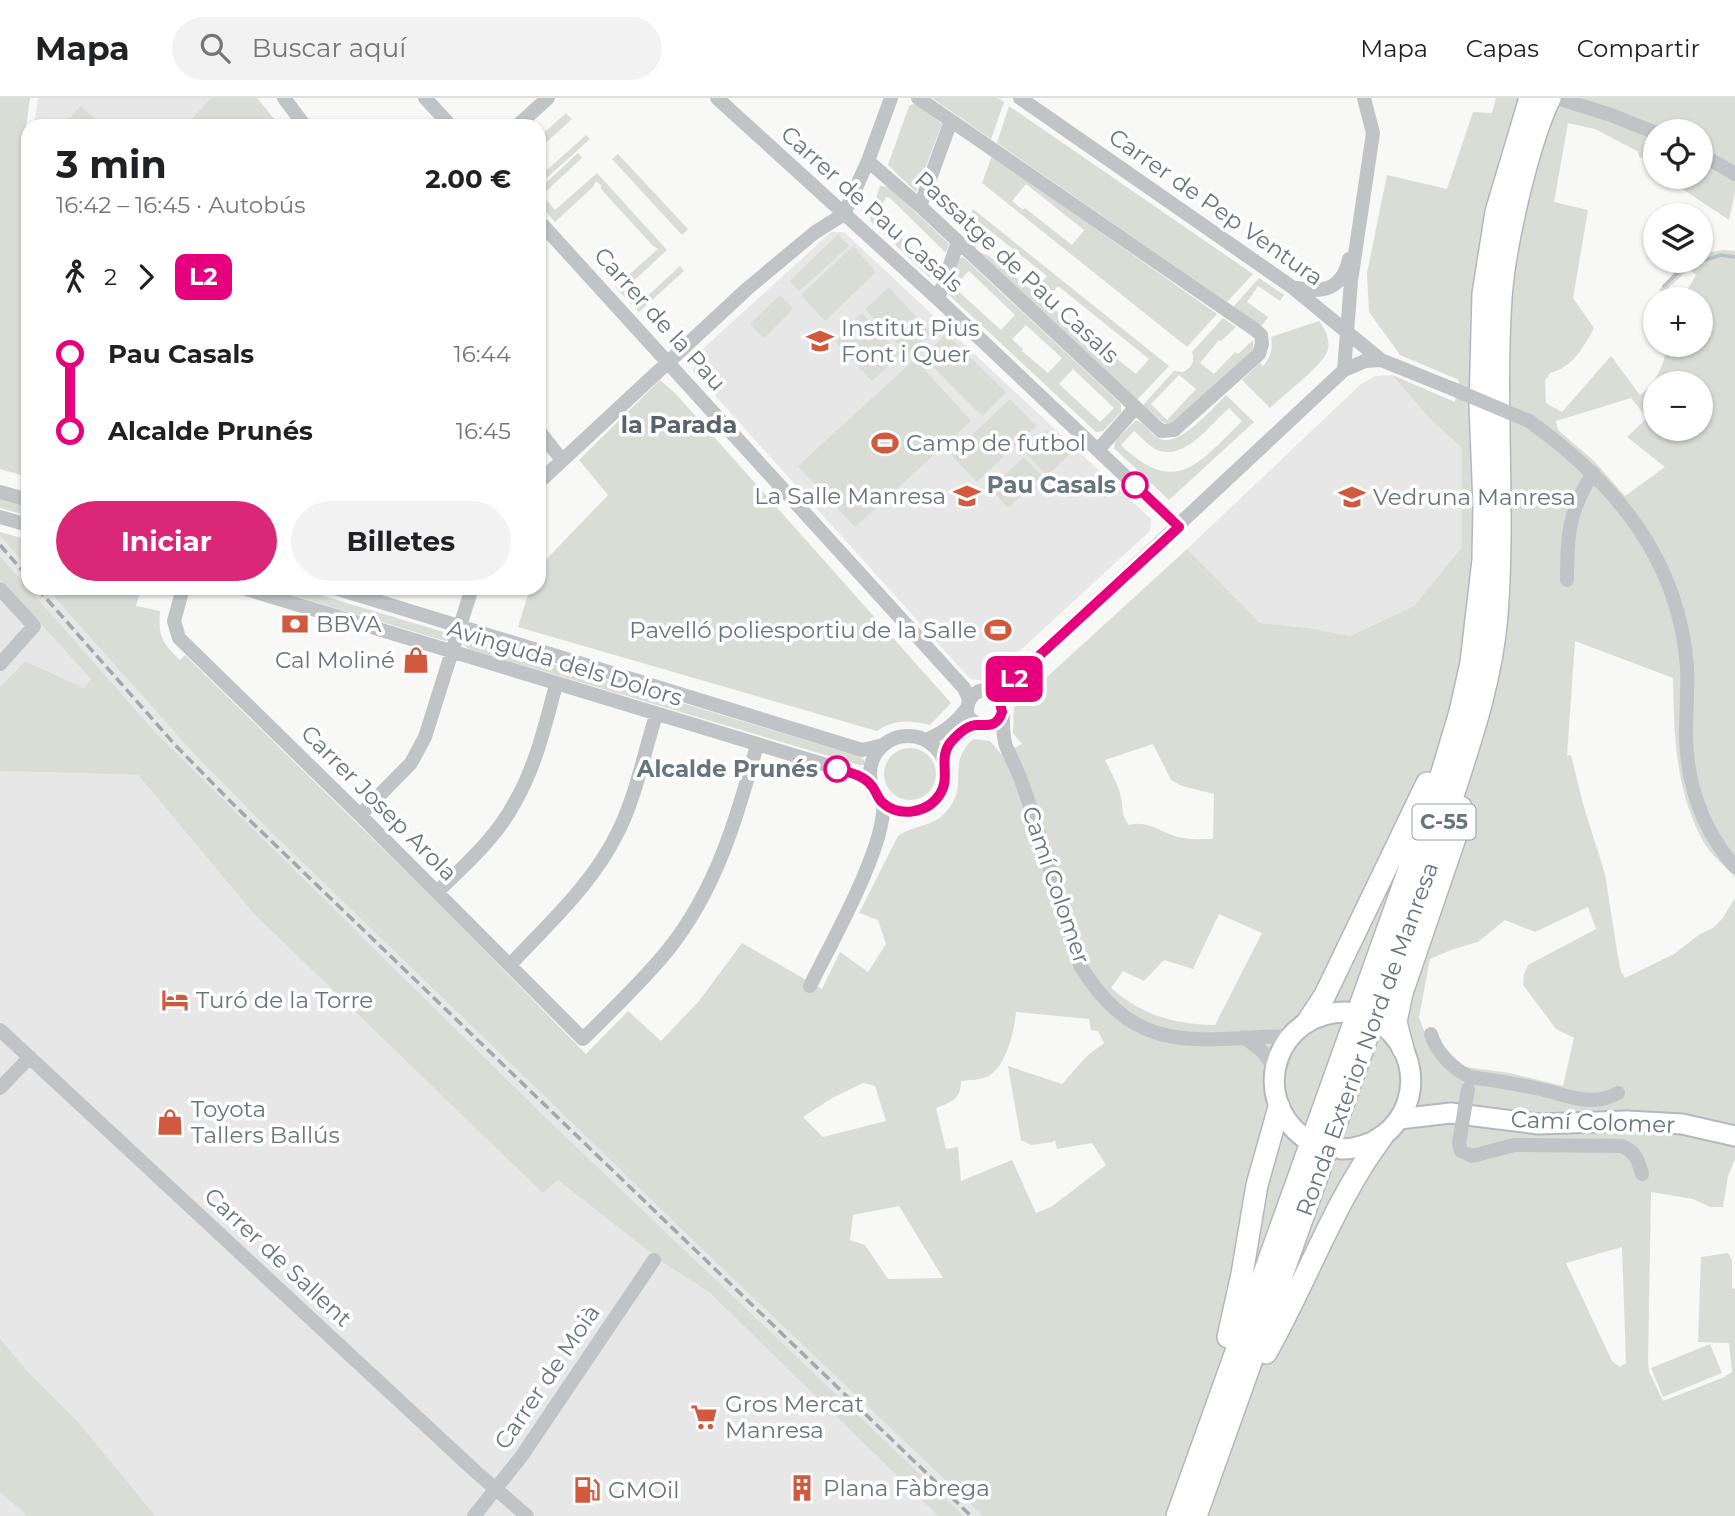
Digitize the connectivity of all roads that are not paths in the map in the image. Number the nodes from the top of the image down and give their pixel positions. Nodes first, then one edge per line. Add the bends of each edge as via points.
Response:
1 (425, 98) edge
2 (548, 98) edge
3 (717, 98) edge
4 (891, 98) edge
5 (918, 98) edge
6 (1020, 98) edge
7 (1364, 98) edge
8 (1530, 98) edge
9 (287, 99) edge
10 (1557, 99) edge
11 (300, 119) edge
12 (444, 119) edge
13 (525, 119) edge
14 (951, 121) junction
15 (1643, 128) edge
16 (868, 161) junction
17 (1713, 162) edge
18 (1735, 174) edge
19 (920, 206) junction
20 (1362, 207) junction
21 (844, 214) junction
22 (546, 229) edge
23 (958, 242) junction
24 (1292, 287) junction
25 (938, 299) junction
26 (1348, 332) junction
27 (1381, 360) junction
28 (668, 362) junction
29 (1344, 370) junction
30 (1135, 408) junction
31 (546, 440) edge
32 (1098, 450) junction
33 (562, 460) junction
34 (1593, 473) junction
35 (546, 475) edge
36 (0, 492) edge
37 (21, 498) edge
38 (0, 517) edge
39 (21, 523) edge
40 (1179, 527) junction
41 (1567, 580) dead end
42 (0, 589) edge
43 (181, 595) edge
44 (266, 595) edge
45 (359, 595) edge
46 (470, 595) edge
47 (460, 625) junction
48 (452, 652) junction
49 (0, 664) edge
50 (556, 685) junction
51 (999, 698) junction
52 (968, 704) junction
53 (1470, 712) junction
54 (656, 715) junction
55 (1001, 715) junction
56 (979, 726) junction
57 (926, 740) junction
58 (1004, 743) junction
59 (757, 745) junction
60 (883, 745) junction
61 (943, 759) junction
62 (872, 785) junction
63 (883, 803) junction
64 (905, 812) junction
65 (360, 815) junction
66 (882, 830) junction
67 (1735, 867) edge
68 (437, 892) junction
69 (510, 965) junction
70 (810, 986) dead end
71 (1347, 1012) dead end
72 (1308, 1021) junction
73 (1383, 1026) dead end
74 (0, 1030) edge
75 (1431, 1034) dead end
76 (1290, 1036) junction
77 (1244, 1037) junction
78 (1403, 1049) junction
79 (30, 1057) junction
80 (1275, 1069) junction
81 (1411, 1080) junction
82 (1469, 1083) junction
83 (0, 1088) edge
84 (1618, 1093) dead end
85 (1279, 1107) junction
86 (1451, 1113) junction
87 (1399, 1119) junction
88 (1735, 1136) edge
89 (1303, 1137) dead end
90 (1382, 1137) junction
91 (1341, 1149) dead end
92 (1642, 1174) dead end
93 (653, 1261) dead end
94 (1238, 1403) junction
95 (1202, 1444) junction
96 (497, 1489) junction
97 (474, 1516) edge
98 (527, 1516) edge
99 (1177, 1516) edge
100 (1196, 1516) edge

1 - 12 street
2 - 13 street
3 - 21 street, Carrer de Pau Casals
4 - 16 street
5 - 14 street
6 - 24 street, Carrer de Pep Ventura
7 - 20 street via 1374,133
8 - 53 highway, Ronda Exterior Nord de Manresa / C-55 via 1496,212 1482,294 1483,560
9 - 11 street
10 - 15 street
10 - 53 highway, Ronda Exterior Nord de Manresa / C-55 via 1526,166 1501,295 1497,618
14 - 19 street
14 - 30 street, Passatge de Pau Casals via 1261,335 1259,354 1174,430 1161,431
16 - 19 street, Passatge de Pau Casals
16 - 21 street
17 - 18 street
19 - 23 street, Passatge de Pau Casals
20 - 24 street via 1347,268 1338,281 1324,290
20 - 26 street
21 - 25 street, Carrer de Pau Casals
21 - 28 street via 814,233
22 - 28 street, Carrer de la Pau
23 - 25 street
23 - 30 street, Passatge de Pau Casals
24 - 26 street, Carrer de Pep Ventura
25 - 32 street, Carrer de Pau Casals
26 - 27 street, Carrer de Pep Ventura
26 - 29 street
27 - 29 street
27 - 34 street, bridge via 1529,421
28 - 33 street
28 - 52 street, Carrer de la Pau via 964,688
29 - 40 street
30 - 32 street
31 - 33 street
32 - 40 street, Carrer de Pau Casals
33 - 35 street
34 - 41 street via 1569,523
34 - 67 street via 1632,518 1668,580 1687,667 1686,740 1694,795 1717,846
36 - 37 street
38 - 39 street
40 - 51 street via 1004,688
42 - 49 street via 34,626
43 - 65 street, Carrer Josep Arola via 174,621 179,638
44 - 48 street, Avinguda dels Dolors
45 - 47 street, Avinguda dels Dolors
46 - 47 street
47 - 48 street
47 - 60 street, Avinguda dels Dolors via 862,750
48 - 50 street, Avinguda dels Dolors
48 - 65 street via 425,737 411,763
50 - 54 street, Avinguda dels Dolors
50 - 68 street via 540,744 515,804
51 - 52 street via 977,692
51 - 55 street
52 - 56 street via 970,719
52 - 57 street via 960,718
53 - 72 highway
53 - 78 highway via 1456,835 1396,1022
53 - 94 highway, Ronda Exterior Nord de Manresa / C-55 via 1450,805
53 - 95 highway, Ronda Exterior Nord de Manresa / C-55 via 1434,799
54 - 59 street, Avinguda dels Dolors
54 - 69 street via 627,811 610,848 568,906
55 - 56 street via 993,725
55 - 58 street, Camí Colomer
56 - 58 street, Camí Colomer
56 - 61 street via 955,737
57 - 60 street via 904,736
57 - 61 street
58 - 77 street, Camí Colomer via 1019,775 1080,965 1094,986 1123,1016 1161,1036 1201,1041
59 - 62 street, Avinguda dels Dolors via 856,774
59 - 69 street, Carrer Josep Arola via 737,817 699,903 669,949 583,1039
60 - 62 street via 870,766
61 - 64 street via 946,776 939,796 922,809
62 - 63 street
63 - 64 street
63 - 66 street
64 - 66 street
65 - 68 street, Carrer Josep Arola
66 - 70 street
68 - 69 street, Carrer Josep Arola
71 - 72 main road
72 - 76 main road
73 - 78 main road
74 - 79 street, Carrer de Sallent
75 - 82 street via 1434,1046
76 - 77 street, Camí Colomer
76 - 80 main road
77 - 80 street
78 - 81 main road
79 - 83 street
79 - 96 street, Carrer de Sallent
80 - 85 main road
81 - 86 main road, Camí Colomer via 1430,1105
81 - 87 main road
82 - 84 street via 1542,1090 1578,1101 1607,1100
82 - 92 street, bridge via 1461,1151 1472,1156 1514,1145 1622,1146 1638,1158
85 - 89 main road
85 - 95 highway via 1257,1185 1233,1319
86 - 87 main road, Camí Colomer
86 - 88 main road, Camí Colomer via 1538,1124 1682,1124
87 - 90 main road
90 - 91 main road
90 - 94 highway via 1363,1163 1288,1315
93 - 96 street, Carrer de Moià
94 - 100 highway, Ronda Exterior Nord de Manresa / C-55
95 - 99 highway, Ronda Exterior Nord de Manresa / C-55
96 - 97 street, Carrer de Moià
96 - 98 street, Carrer de Sallent

